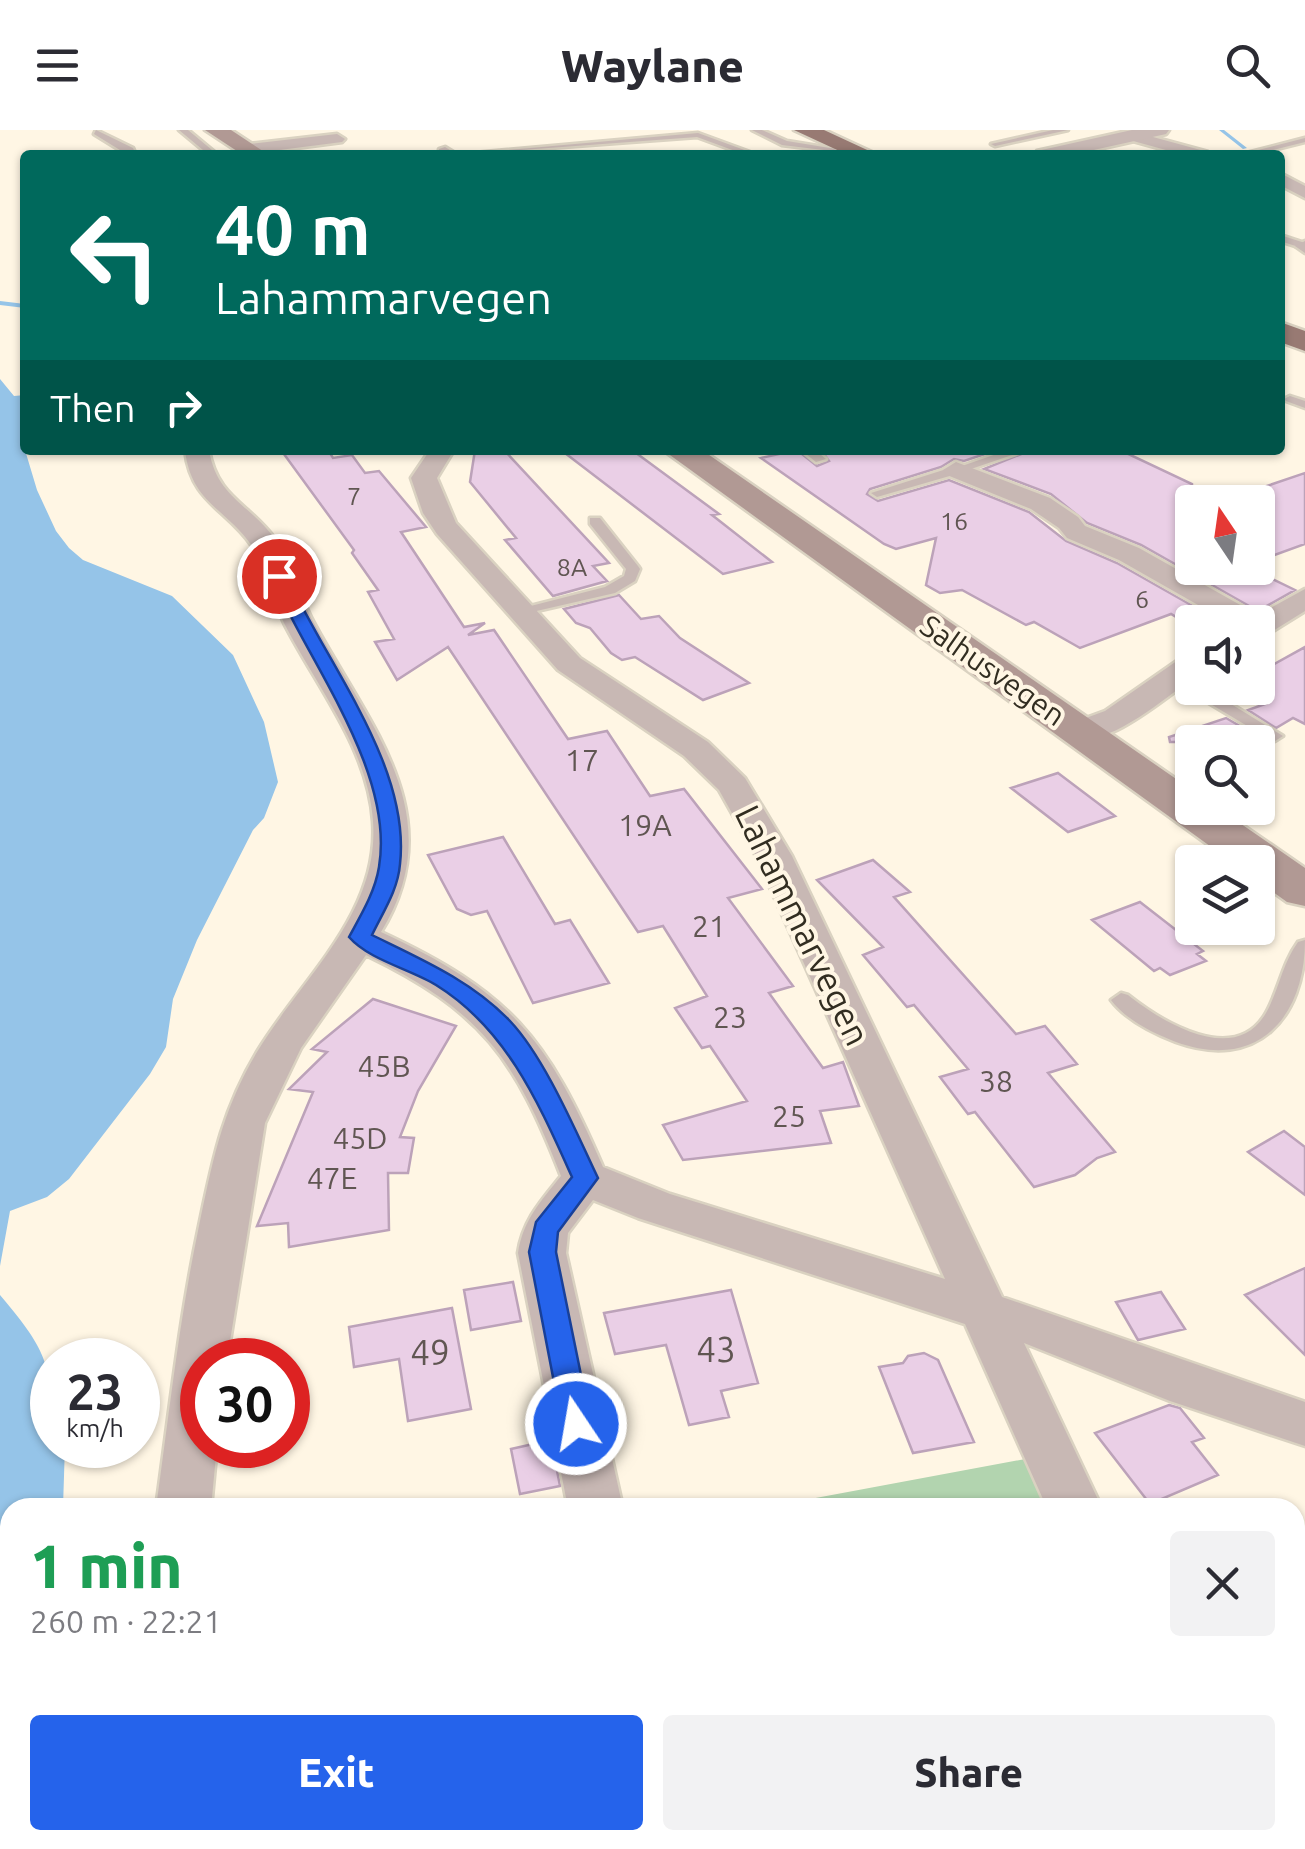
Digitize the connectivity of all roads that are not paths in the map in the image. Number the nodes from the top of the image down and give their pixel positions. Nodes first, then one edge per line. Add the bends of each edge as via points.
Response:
1 (183, 130) edge
2 (216, 130) edge
3 (756, 130) edge
4 (785, 130) edge
5 (805, 130) edge
6 (1064, 130) edge
7 (1159, 130) edge
8 (97, 132) edge
9 (1128, 134) edge
10 (337, 139) dead end
11 (1305, 140) edge
12 (995, 144) dead end
13 (130, 150) edge
14 (208, 150) edge
15 (251, 150) edge
16 (267, 150) edge
17 (503, 150) edge
18 (740, 150) edge
19 (826, 150) edge
20 (833, 150) edge
21 (855, 150) edge
22 (1064, 150) edge
23 (1184, 150) edge
24 (1264, 150) edge
25 (1290, 400) dead end
26 (1305, 406) edge
27 (198, 455) edge
28 (439, 455) edge
29 (687, 455) edge
30 (814, 455) edge
31 (994, 455) edge
32 (820, 459) dead end
33 (955, 462) edge
34 (877, 493) dead end
35 (595, 521) dead end
36 (1305, 598) edge
37 (1218, 605) edge
38 (524, 612) junction
39 (1275, 617) edge
40 (1175, 677) edge
41 (1231, 705) edge
42 (1259, 725) edge
43 (1079, 732) junction
44 (1305, 891) edge
45 (360, 937) junction
46 (1305, 946) edge
47 (1121, 1000) dead end
48 (585, 1178) junction
49 (986, 1314) junction
50 (1305, 1424) edge
51 (184, 1498) edge
52 (594, 1498) edge
53 (1070, 1498) edge

1 - 14 lane
2 - 15 main road
3 - 19 lane
4 - 20 highway
5 - 21 highway
6 - 12 lane
7 - 9 street
8 - 13 lane
9 - 22 street
9 - 23 street
10 - 16 street
11 - 24 lane
17 - 18 lane via 698,135
25 - 26 lane
27 - 45 street via 204,486 268,548 386,795 390,865
28 - 38 street, Lahammarvegen via 424,478 436,514
29 - 43 main road, Salhusvegen
30 - 32 lane
31 - 33 lane
33 - 34 lane
33 - 37 street
35 - 38 lane via 632,569 630,578 610,590
36 - 39 street
38 - 49 street, Lahammarvegen via 568,664 696,748 732,785 774,856
40 - 43 street via 1116,718
41 - 42 lane
43 - 44 main road, Salhusvegen
45 - 48 street via 446,980 503,1028 549,1100
45 - 51 street via 300,1017 242,1126
46 - 47 lane via 1268,1025 1251,1037 1210,1043 1176,1036
48 - 49 street
48 - 52 street via 545,1230 542,1252
49 - 50 street
49 - 53 street, Lahammarvegen

